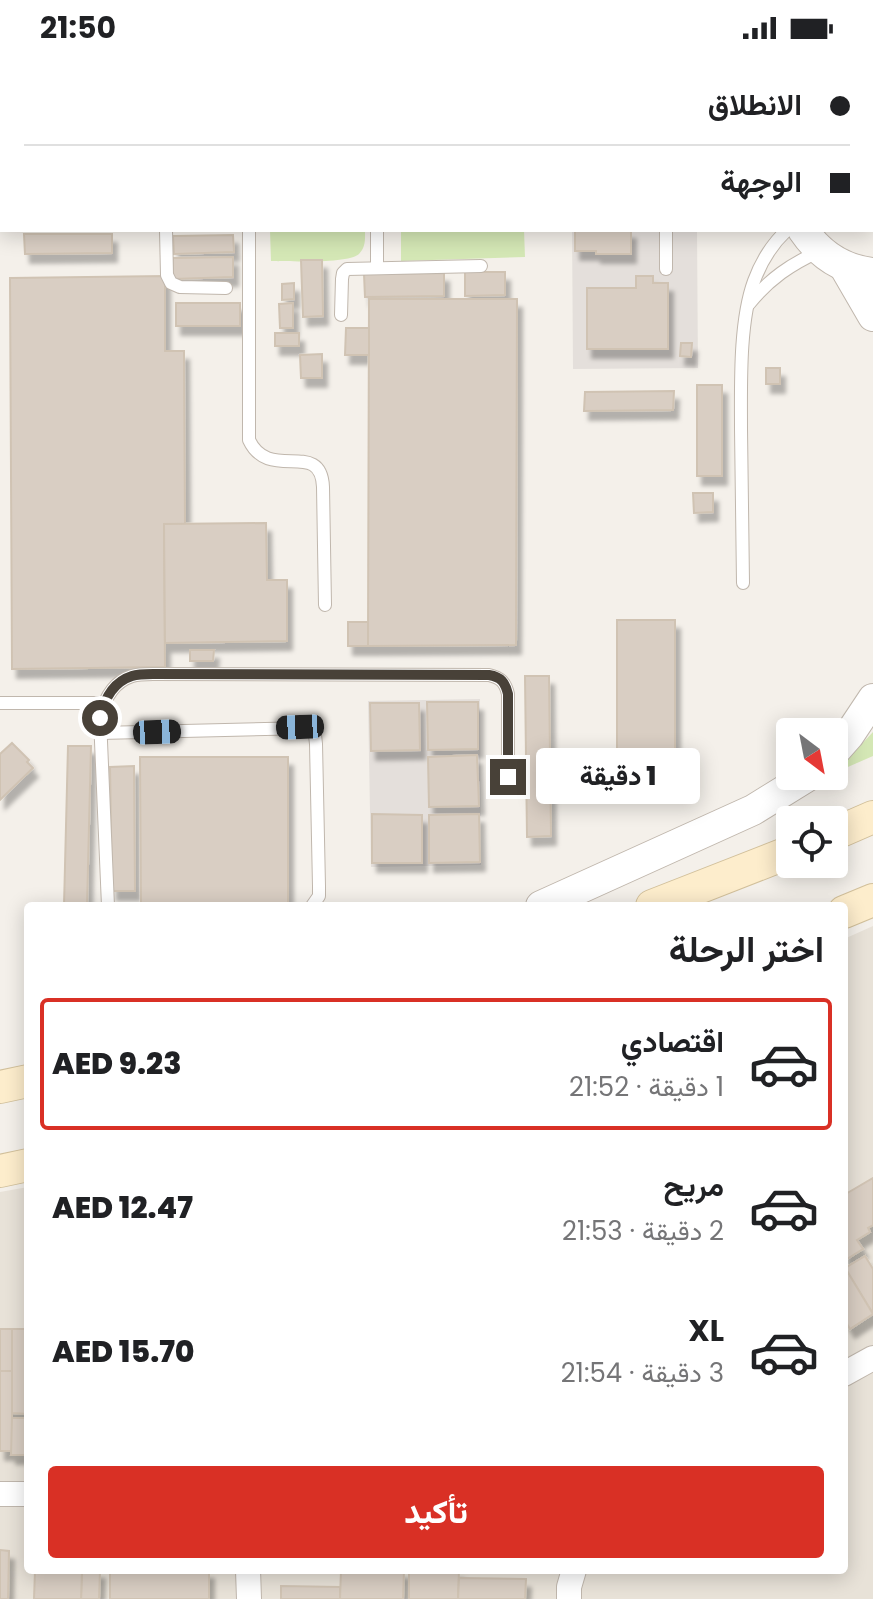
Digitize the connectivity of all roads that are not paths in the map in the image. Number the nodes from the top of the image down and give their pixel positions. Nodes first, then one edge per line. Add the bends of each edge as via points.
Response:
1 (166, 232) edge
2 (249, 232) edge
3 (377, 232) edge
4 (666, 232) edge
5 (785, 232) edge
6 (835, 255) edge
7 (481, 266) dead end
8 (377, 268) junction
9 (666, 269) dead end
10 (226, 288) dead end
11 (747, 306) junction
12 (341, 315) dead end
13 (873, 316) edge
14 (743, 583) dead end
15 (325, 605) dead end
16 (873, 699) edge
17 (0, 703) edge
18 (103, 703) junction
19 (100, 733) junction
20 (848, 736) edge
21 (508, 777) dead end
22 (785, 790) edge
23 (873, 817) edge
24 (848, 828) edge
25 (776, 857) edge
26 (873, 900) edge
27 (108, 902) edge
28 (315, 902) edge
29 (548, 902) edge
30 (662, 902) edge
31 (848, 910) edge
32 (24, 1082) edge
33 (0, 1087) edge
34 (24, 1166) edge
35 (0, 1171) edge
36 (873, 1358) edge
37 (848, 1372) edge
38 (0, 1494) edge
39 (24, 1494) edge
40 (248, 1574) edge
41 (573, 1574) edge
42 (249, 1599) edge
43 (569, 1599) edge

1 - 10 lane via 171,283
2 - 15 lane via 249,440 265,458 308,462 320,472
3 - 8 lane
4 - 9 lane
5 - 11 lane via 764,258
6 - 11 lane via 799,260
6 - 13 street
7 - 8 lane
8 - 12 lane via 343,273
11 - 14 lane via 741,373
16 - 20 street
17 - 18 lane
18 - 19 lane
18 - 21 lane via 115,686 133,676 153,674 489,675 506,684 508,694
19 - 27 lane
19 - 28 lane via 309,728 315,735 317,775 319,896
22 - 29 street via 753,810
23 - 24 main road
25 - 30 main road
26 - 31 main road
32 - 33 main road
34 - 35 main road
36 - 37 street
38 - 39 street
40 - 42 street
41 - 43 street

